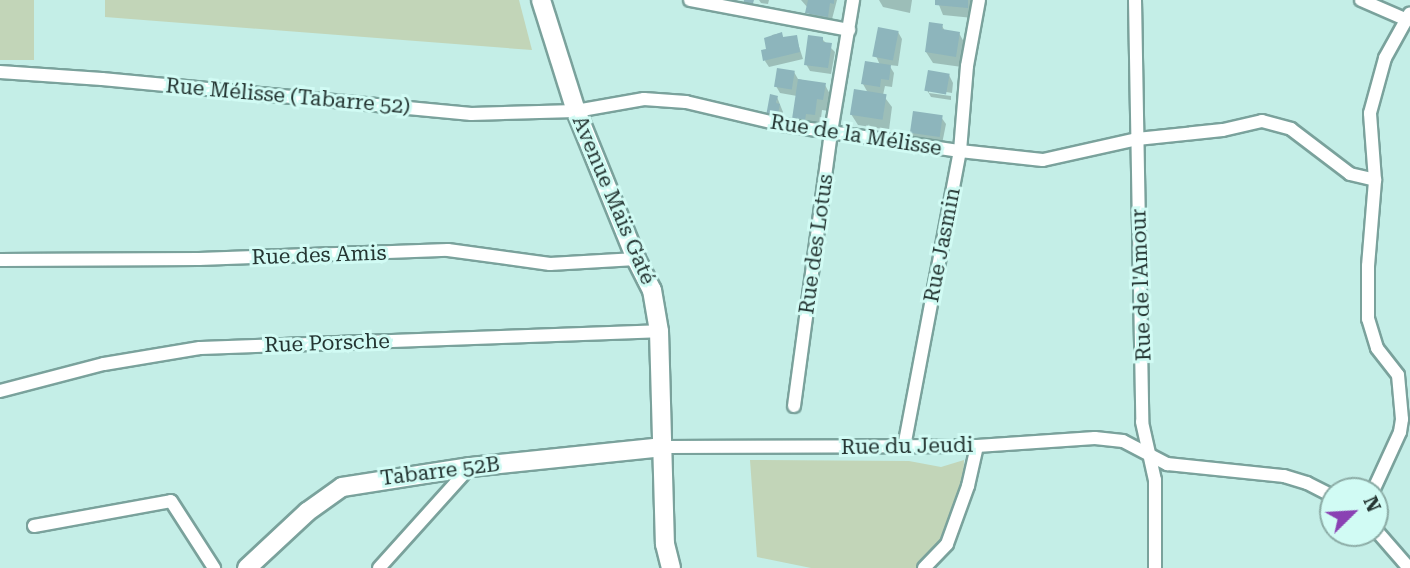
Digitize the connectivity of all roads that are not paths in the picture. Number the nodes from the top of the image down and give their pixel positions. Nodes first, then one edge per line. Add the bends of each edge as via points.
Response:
1 (541, 0) edge
2 (690, 0) edge
3 (853, 0) edge
4 (979, 0) edge
5 (1135, 0) edge
6 (1361, 0) edge
7 (1408, 16) edge
8 (849, 30) junction
9 (0, 72) edge
10 (576, 111) junction
11 (831, 132) junction
12 (1137, 139) junction
13 (960, 151) junction
14 (1375, 180) junction
15 (636, 259) junction
16 (0, 260) edge
17 (659, 331) junction
18 (1404, 377) edge
19 (0, 391) edge
20 (794, 406) dead end
21 (977, 446) junction
22 (664, 447) junction
23 (904, 447) junction
24 (1147, 452) junction
25 (470, 467) junction
26 (1379, 477) edge
27 (1319, 489) edge
28 (34, 526) dead end
29 (1389, 545) edge
30 (214, 568) edge
31 (247, 568) edge
32 (379, 568) edge
33 (671, 568) edge
34 (924, 568) edge
35 (1155, 568) edge
36 (1409, 568) edge

1 - 10 street, Avenue Maïs Gaté
2 - 8 street
3 - 8 street, Rue des Lotus
4 - 13 street, Rue Jasmin via 967,66
5 - 12 street, Rue de l'Amour
6 - 7 street
7 - 14 street via 1385,58 1370,113
8 - 11 street, Rue des Lotus
9 - 10 street, Rue Mélisse (Tabarre 52) via 471,114
10 - 11 street, Rue de la Mélisse via 644,99 685,102
10 - 15 street, Avenue Maïs Gaté
11 - 13 street, Rue de la Mélisse
11 - 20 street, Rue des Lotus
12 - 13 street, Rue de la Mélisse via 1043,160
12 - 14 street, Rue de la Mélisse via 1223,130 1246,123 1280,124 1350,174
12 - 24 street, Rue de l'Amour via 1142,422
13 - 23 street, Rue Jasmin
14 - 18 street via 1367,320 1377,348
15 - 16 street, Rue des Amis via 550,264 448,250 199,260
15 - 17 street, Avenue Maïs Gaté via 652,290
17 - 19 street, Rue Porsche via 200,348 104,364
17 - 22 street, Avenue Maïs Gaté
18 - 26 street via 1399,432
21 - 23 street, Rue du Jeudi
21 - 24 street, Rue du Jeudi via 1095,438 1123,441
21 - 34 street via 947,544
22 - 23 street, Rue du Jeudi
22 - 25 street, Tabarre 52B
22 - 33 street, Avenue Maïs Gaté via 665,544
24 - 27 street, Rue du Jeudi via 1167,464 1284,477
24 - 35 street, Rue de l'Amour via 1155,480
25 - 31 street, Tabarre 52B via 342,486
25 - 32 street
28 - 30 street via 171,501
29 - 36 street

